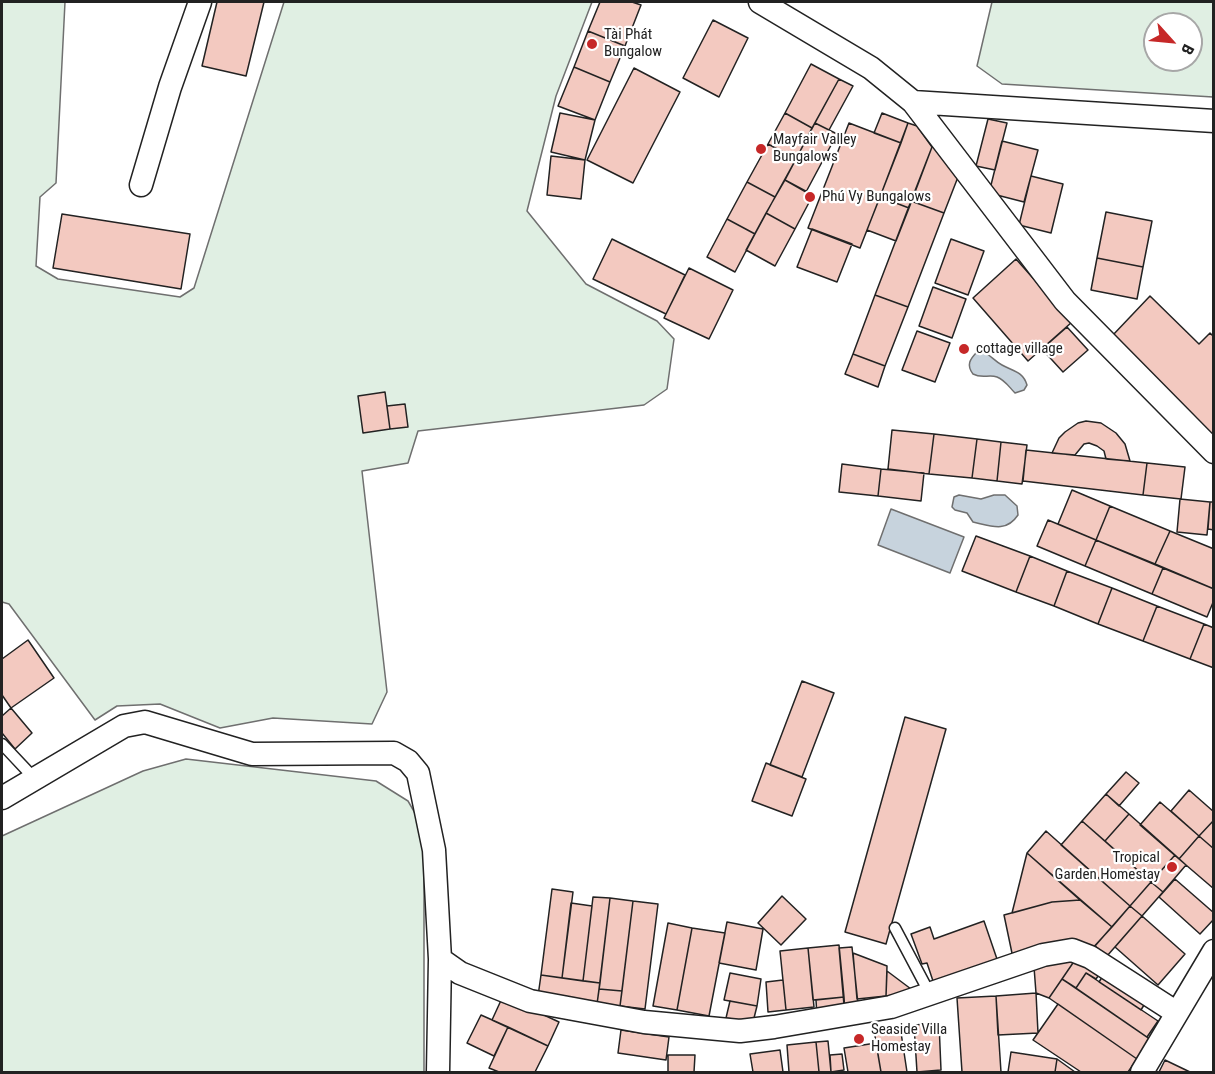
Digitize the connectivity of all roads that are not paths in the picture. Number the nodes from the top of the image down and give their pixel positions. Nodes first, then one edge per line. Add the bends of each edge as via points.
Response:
1 (200, 2) edge
2 (760, 2) edge
3 (913, 102) junction
4 (1214, 121) edge
5 (141, 185) dead end
6 (1214, 452) edge
7 (2, 744) edge
8 (34, 778) junction
9 (2, 798) edge
10 (895, 928) dead end
11 (1214, 951) edge
12 (440, 958) junction
13 (930, 994) junction
14 (1177, 1013) junction
15 (438, 1072) edge
16 (1143, 1072) edge

1 - 5 street
2 - 3 street via 871,68
3 - 4 street
3 - 6 street via 1065,301
7 - 8 lane
8 - 9 street
8 - 12 street via 124,726 145,722 252,754 394,753 418,773 434,850
10 - 13 lane
11 - 14 street
12 - 13 street via 460,973 530,1001 644,1022 740,1031 891,1006
12 - 15 street
13 - 14 street via 1043,955 1072,950 1090,957
14 - 16 street

